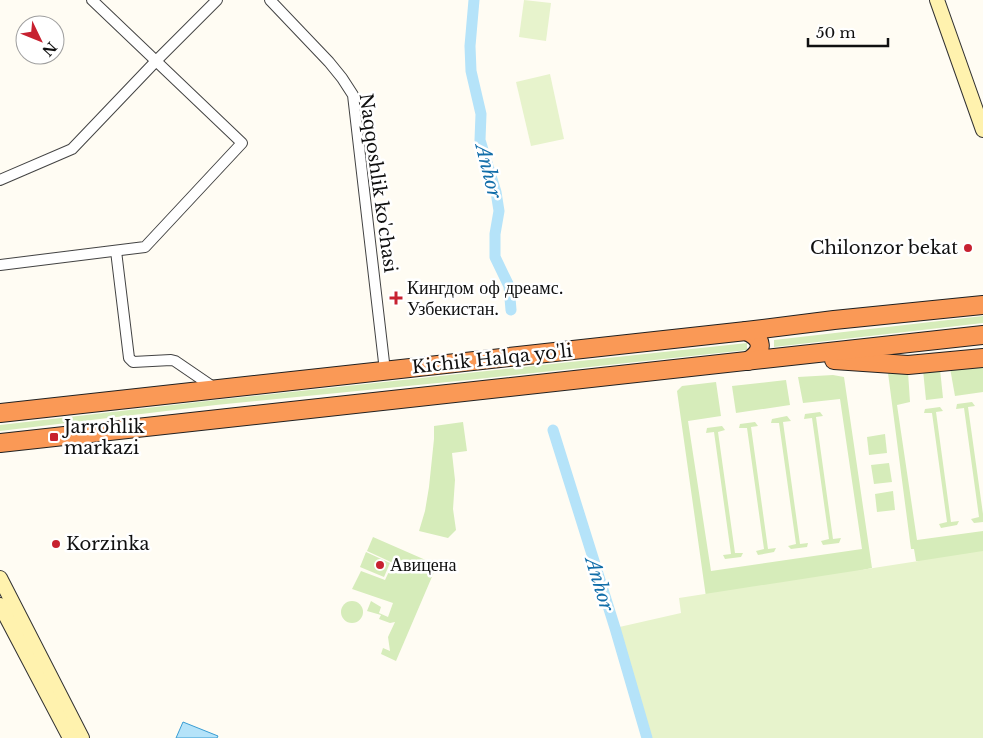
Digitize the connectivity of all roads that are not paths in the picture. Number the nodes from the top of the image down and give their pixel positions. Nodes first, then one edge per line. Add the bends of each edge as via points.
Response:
1 (92, 0) edge
2 (217, 0) edge
3 (270, 0) edge
4 (937, 0) edge
5 (156, 61) junction
6 (983, 130) edge
7 (0, 180) edge
8 (116, 251) junction
9 (0, 264) edge
10 (979, 304) edge
11 (746, 331) junction
12 (983, 335) edge
13 (789, 357) junction
14 (983, 358) edge
15 (748, 361) junction
16 (385, 371) junction
17 (216, 389) junction
18 (0, 413) edge
19 (0, 443) edge
20 (0, 578) edge
21 (0, 605) edge
22 (70, 738) edge
23 (82, 738) edge

1 - 5 street
2 - 5 street
3 - 16 street, Naqqoshlik ko'chasi via 329,62 353,95
4 - 6 main road
5 - 7 street via 72,149
5 - 8 street via 242,142 145,247
8 - 9 street
8 - 17 street via 129,358 133,362 175,361
10 - 11 highway, Kichik Halqa yo'li
11 - 15 highway via 755,336 760,346 757,355
11 - 16 highway, Kichik Halqa yo'li
12 - 13 highway, Kichik Halqa yo'li
13 - 14 highway via 908,365
13 - 15 highway, Kichik Halqa yo'li
15 - 19 highway, Kichik Halqa yo'li
16 - 17 highway, Kichik Halqa yo'li
17 - 18 highway, Kichik Halqa yo'li
20 - 23 main road
21 - 22 main road

